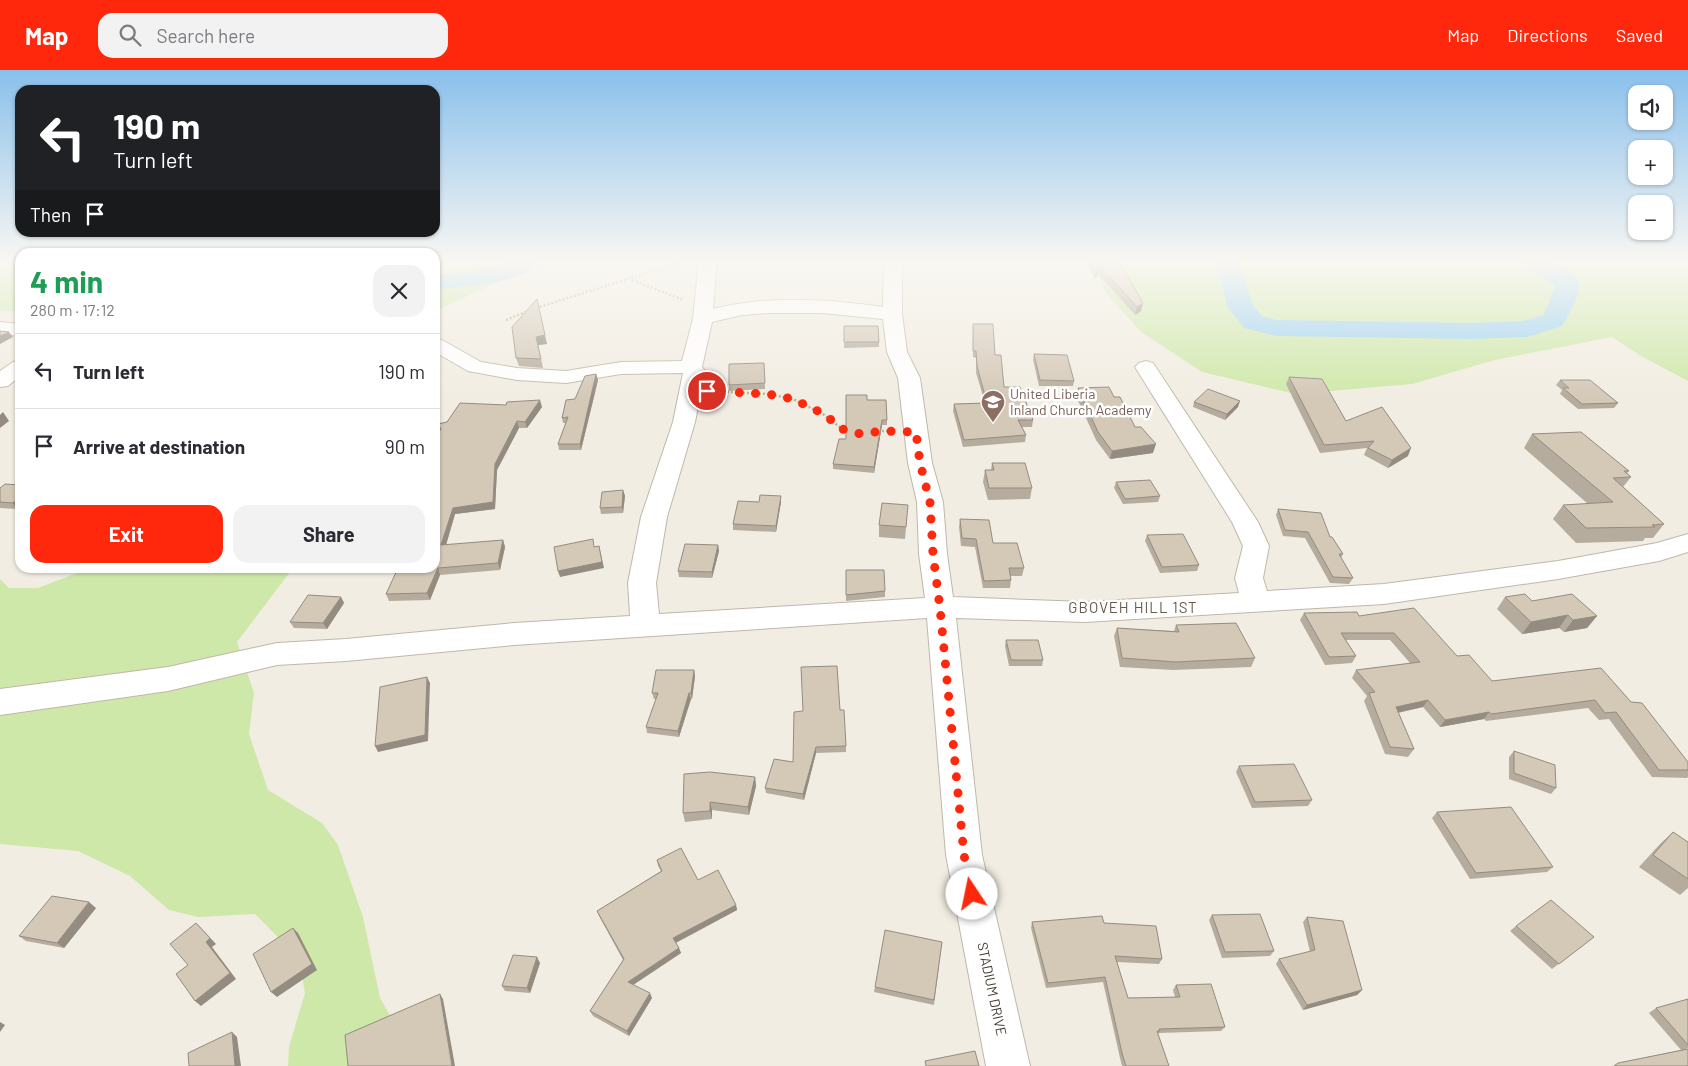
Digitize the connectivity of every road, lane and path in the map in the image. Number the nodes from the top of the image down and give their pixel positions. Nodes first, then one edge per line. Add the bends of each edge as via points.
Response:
1 (544, 306) edge
2 (692, 306) edge
3 (704, 306) edge
4 (892, 306) edge
5 (703, 314) junction
6 (892, 314) junction
7 (506, 320) dead end
8 (0, 328) edge
9 (15, 330) edge
10 (440, 347) edge
11 (691, 367) junction
12 (1146, 367) dead end
13 (15, 370) edge
14 (0, 381) edge
15 (691, 390) junction
16 (855, 432) edge
17 (876, 432) edge
18 (916, 432) junction
19 (1688, 543) edge
20 (1256, 603) junction
21 (940, 608) junction
22 (645, 626) junction
23 (0, 702) edge
24 (1008, 1066) edge

1 - 7 path
2 - 5 path
3 - 5 street
4 - 6 street, STADIUM DRIVE
5 - 6 street via 741,308 866,310
5 - 11 street
6 - 18 street, STADIUM DRIVE via 898,352 909,378
8 - 9 street
10 - 11 street via 475,367 516,374 566,377 622,368
11 - 15 street via 694,371
12 - 20 street via 1245,522 1256,546 1249,578
13 - 14 street
15 - 16 path via 768,394 793,399 824,414 842,429
15 - 22 street via 654,517 642,583
17 - 18 path
18 - 21 street, STADIUM DRIVE via 930,502
19 - 20 street via 1659,552 1485,580 1384,594
20 - 21 street via 1084,612
21 - 22 street
21 - 24 street, STADIUM DRIVE via 964,855
22 - 23 street via 277,654 168,679

